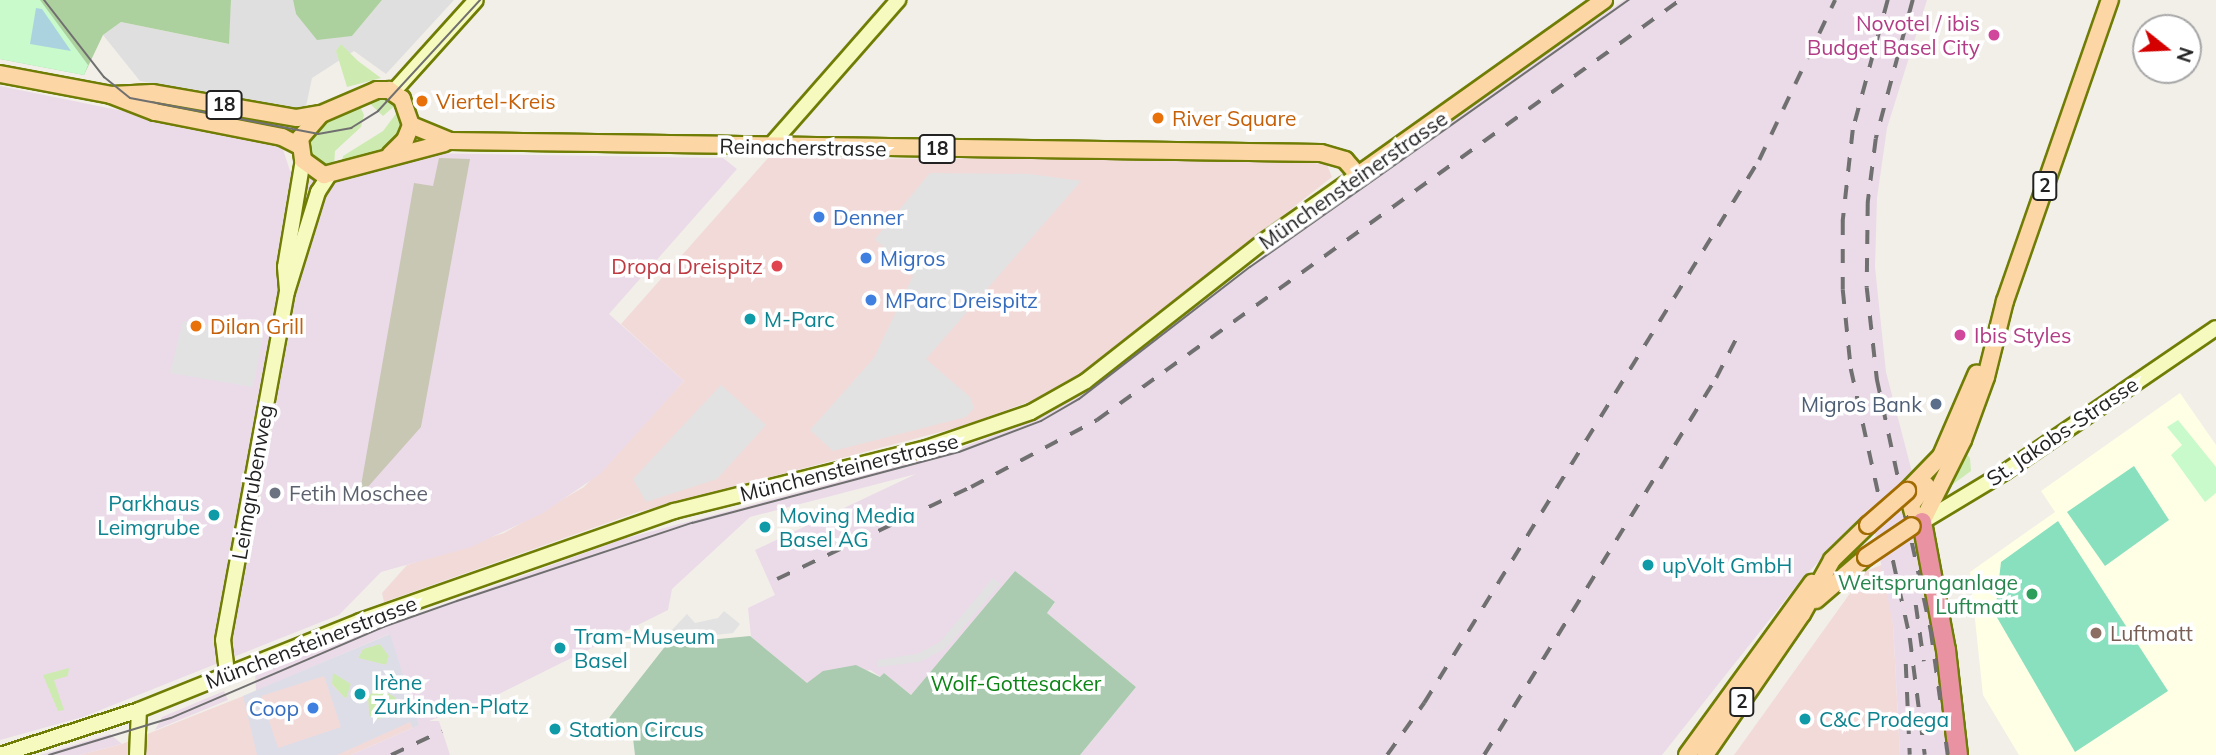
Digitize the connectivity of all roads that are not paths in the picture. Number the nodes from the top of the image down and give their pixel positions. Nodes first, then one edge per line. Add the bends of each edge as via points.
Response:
1 (476, 0) edge
2 (898, 0) edge
3 (1604, 0) edge
4 (2095, 0) edge
5 (2110, 0) edge
6 (2104, 17) junction
7 (0, 74) edge
8 (394, 91) junction
9 (111, 95) junction
10 (321, 114) junction
11 (411, 125) junction
12 (450, 141) junction
13 (769, 147) junction
14 (301, 153) junction
15 (390, 155) junction
16 (329, 175) junction
17 (1358, 175) junction
18 (293, 215) junction
19 (311, 218) junction
20 (287, 292) junction
21 (2216, 328) edge
22 (1987, 356) junction
23 (1941, 456) junction
24 (1917, 524) junction
25 (1868, 525) junction
26 (1832, 561) junction
27 (1936, 598) junction
28 (1802, 614) junction
29 (227, 672) junction
30 (138, 710) junction
31 (1, 755) edge
32 (137, 755) edge
33 (1687, 755) edge
34 (1705, 755) edge
35 (1958, 755) edge

1 - 8 main road
2 - 13 main road
3 - 17 main road, Münchensteinerstrasse
4 - 6 main road
5 - 6 main road, 2
6 - 22 main road, 2
7 - 9 main road, 18
8 - 10 main road, 18 via 377,90
8 - 11 main road via 405,104
9 - 10 main road, 18 via 152,93 297,118
9 - 14 main road, 18 via 155,112 282,137
10 - 14 main road via 304,130
11 - 12 main road, Reinacherstrasse / 18
11 - 15 main road via 405,140
12 - 13 main road, Reinacherstrasse / 18
12 - 15 main road, Reinacherstrasse / 18
13 - 17 main road, Reinacherstrasse / 18 via 1321,153 1345,160
14 - 16 main road, 18 via 315,172
14 - 18 main road, Leimgrubenweg
15 - 16 main road, 18
16 - 19 main road, Leimgrubenweg via 318,191
17 - 29 main road, Münchensteinerstrasse via 1264,241 1086,381 1031,411 926,448 674,511
18 - 19 main road
18 - 20 main road, Leimgrubenweg via 285,267
19 - 20 main road, Leimgrubenweg
20 - 29 main road, Leimgrubenweg via 223,640
21 - 24 main road, St. Jakobs-Strasse
22 - 23 main road, 2
22 - 24 main road, 2 via 1986,377 1961,447
23 - 24 main road via 1939,470 1913,500
23 - 25 main road, 2, bridge
24 - 25 main road
24 - 27 highway
24 - 27 highway via 1921,555
24 - 28 main road, St. Jakobs-Strasse / 2, bridge via 1866,557
25 - 26 main road, St. Jakobs-Strasse / 2
26 - 28 main road, St. Jakobs-Strasse / 2
26 - 33 main road via 1790,609
27 - 35 highway
28 - 34 main road, St. Jakobs-Strasse / 2
29 - 30 main road, Münchensteinerstrasse
30 - 31 main road, Münchensteinerstrasse
30 - 32 main road

